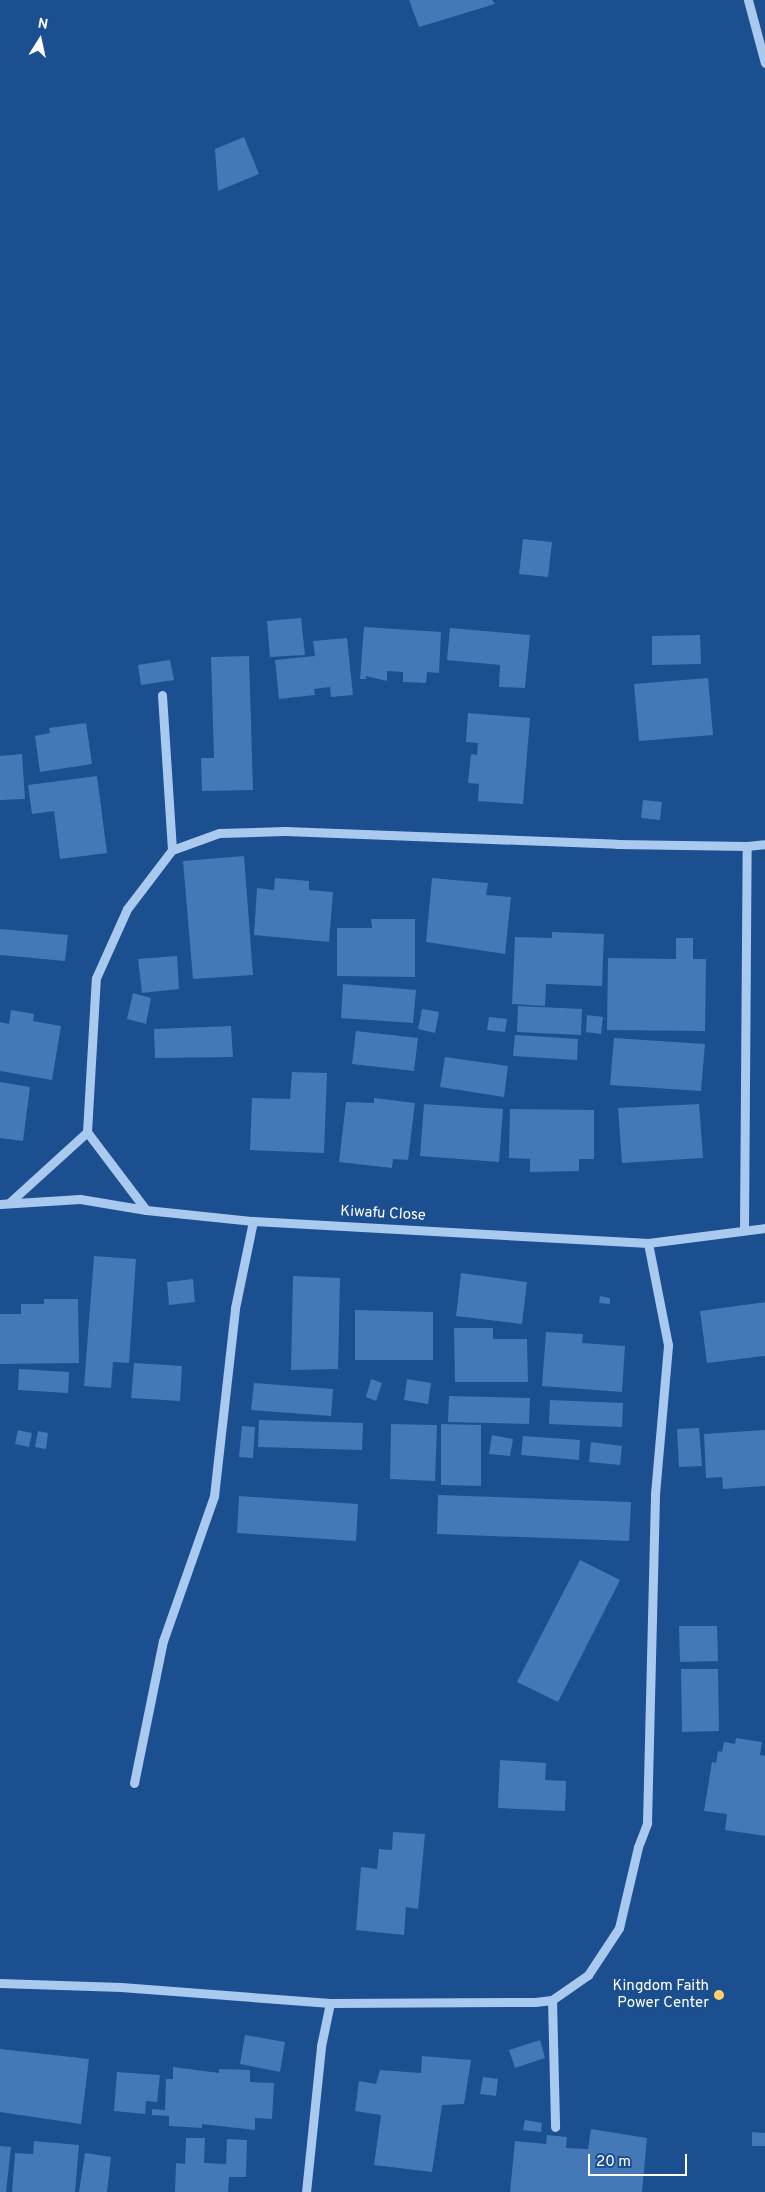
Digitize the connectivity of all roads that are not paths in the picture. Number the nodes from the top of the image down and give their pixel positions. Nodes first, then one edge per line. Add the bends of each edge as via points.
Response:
1 (748, 0) edge
2 (765, 63) edge
3 (162, 695) dead end
4 (765, 844) edge
5 (747, 846) junction
6 (172, 850) junction
7 (87, 1132) junction
8 (4, 1204) edge
9 (146, 1210) junction
10 (253, 1221) junction
11 (765, 1228) edge
12 (744, 1229) junction
13 (648, 1242) junction
14 (134, 1783) dead end
15 (0, 1983) edge
16 (552, 2000) junction
17 (330, 2003) junction
18 (556, 2127) dead end
19 (306, 2192) edge

1 - 2 street
3 - 6 street
4 - 5 street
5 - 6 street via 285,831 219,833
5 - 12 street
6 - 7 street via 128,909 96,978
7 - 8 street
7 - 9 street
8 - 9 street, Kiwafu Close via 80,1199
9 - 10 street, Kiwafu Close
10 - 13 street, Kiwafu Close
10 - 14 street via 234,1308 214,1496 164,1642
11 - 12 street, Kiwafu Close
12 - 13 street, Kiwafu Close
13 - 16 street via 668,1345 655,1494 647,1823 638,1847 619,1928 588,1975
15 - 17 street via 121,1987
16 - 17 street
16 - 18 street
17 - 19 street via 321,2046

